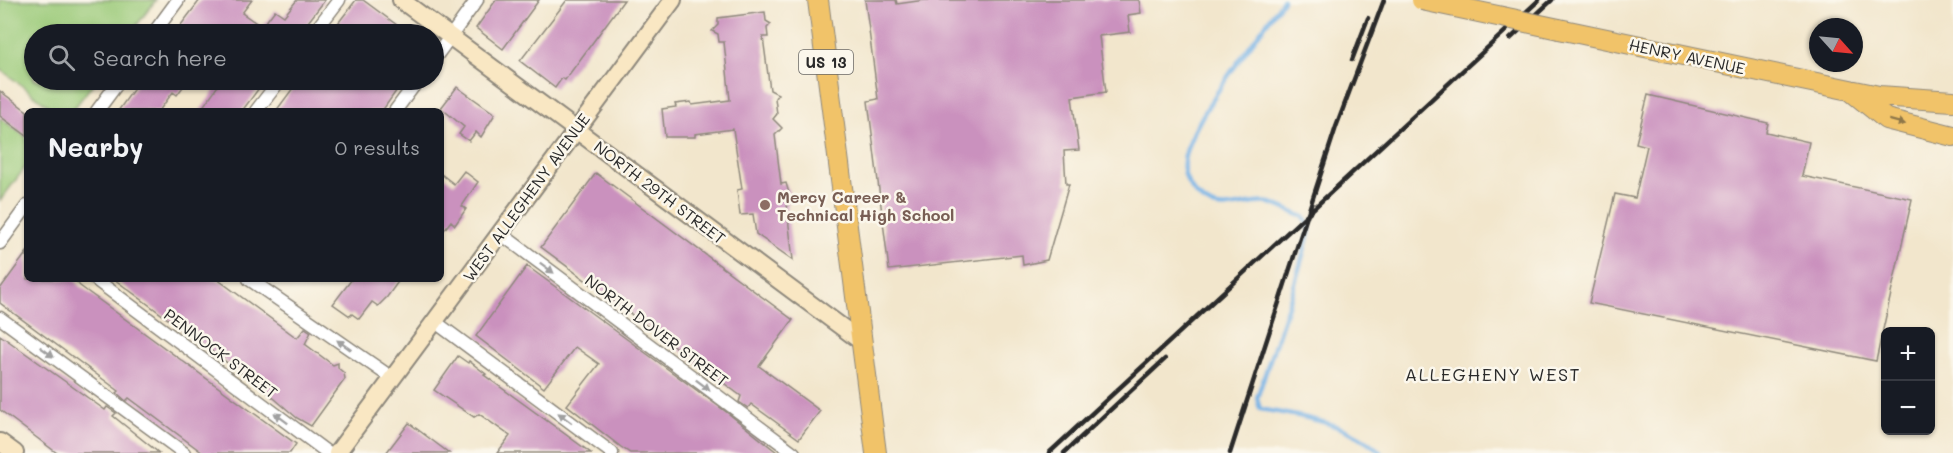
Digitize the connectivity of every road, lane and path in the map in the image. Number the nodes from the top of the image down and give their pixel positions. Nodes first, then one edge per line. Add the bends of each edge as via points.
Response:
1 (178, 0) edge
2 (339, 0) edge
3 (401, 0) edge
4 (477, 0) edge
5 (673, 0) edge
6 (818, 0) edge
7 (1422, 0) edge
8 (160, 24) edge
9 (321, 24) edge
10 (433, 24) edge
11 (444, 32) edge
12 (450, 37) junction
13 (444, 45) edge
14 (113, 90) edge
15 (272, 90) edge
16 (411, 90) edge
17 (1850, 90) junction
18 (1953, 101) edge
19 (99, 108) edge
20 (258, 108) edge
21 (397, 108) edge
22 (577, 130) junction
23 (1953, 136) edge
24 (24, 210) edge
25 (16, 220) junction
26 (24, 227) edge
27 (500, 233) junction
28 (0, 243) edge
29 (99, 282) edge
30 (266, 284) edge
31 (0, 318) edge
32 (434, 321) junction
33 (862, 342) junction
34 (392, 378) junction
35 (0, 442) edge
36 (15, 453) edge
37 (184, 453) edge
38 (328, 453) edge
39 (337, 453) edge
40 (612, 453) edge
41 (794, 453) edge
42 (876, 453) edge

1 - 8 street
2 - 9 street
3 - 10 street, NORTH 29TH STREET
4 - 12 street
5 - 22 street, WEST ALLEGHENY AVENUE
6 - 33 main road, US 13
7 - 17 main road, HENRY AVENUE, bridge
11 - 12 street, NORTH 29TH STREET
12 - 13 street
12 - 22 street, NORTH 29TH STREET
14 - 19 street
15 - 20 street
16 - 21 street
17 - 18 main road, HENRY AVENUE
17 -> 23 main road via 1886,118
22 - 27 street, WEST ALLEGHENY AVENUE
22 - 33 street, NORTH 29TH STREET
24 - 25 street
25 - 26 street
25 - 28 street
27 - 32 street, WEST ALLEGHENY AVENUE
27 -> 41 street, NORTH DOVER STREET
38 -> 29 street, PENNOCK STREET
34 -> 30 street
31 -> 37 street
32 - 34 street, WEST ALLEGHENY AVENUE
40 -> 32 street
33 - 42 main road, US 13
34 - 39 street, WEST ALLEGHENY AVENUE
35 - 36 street

